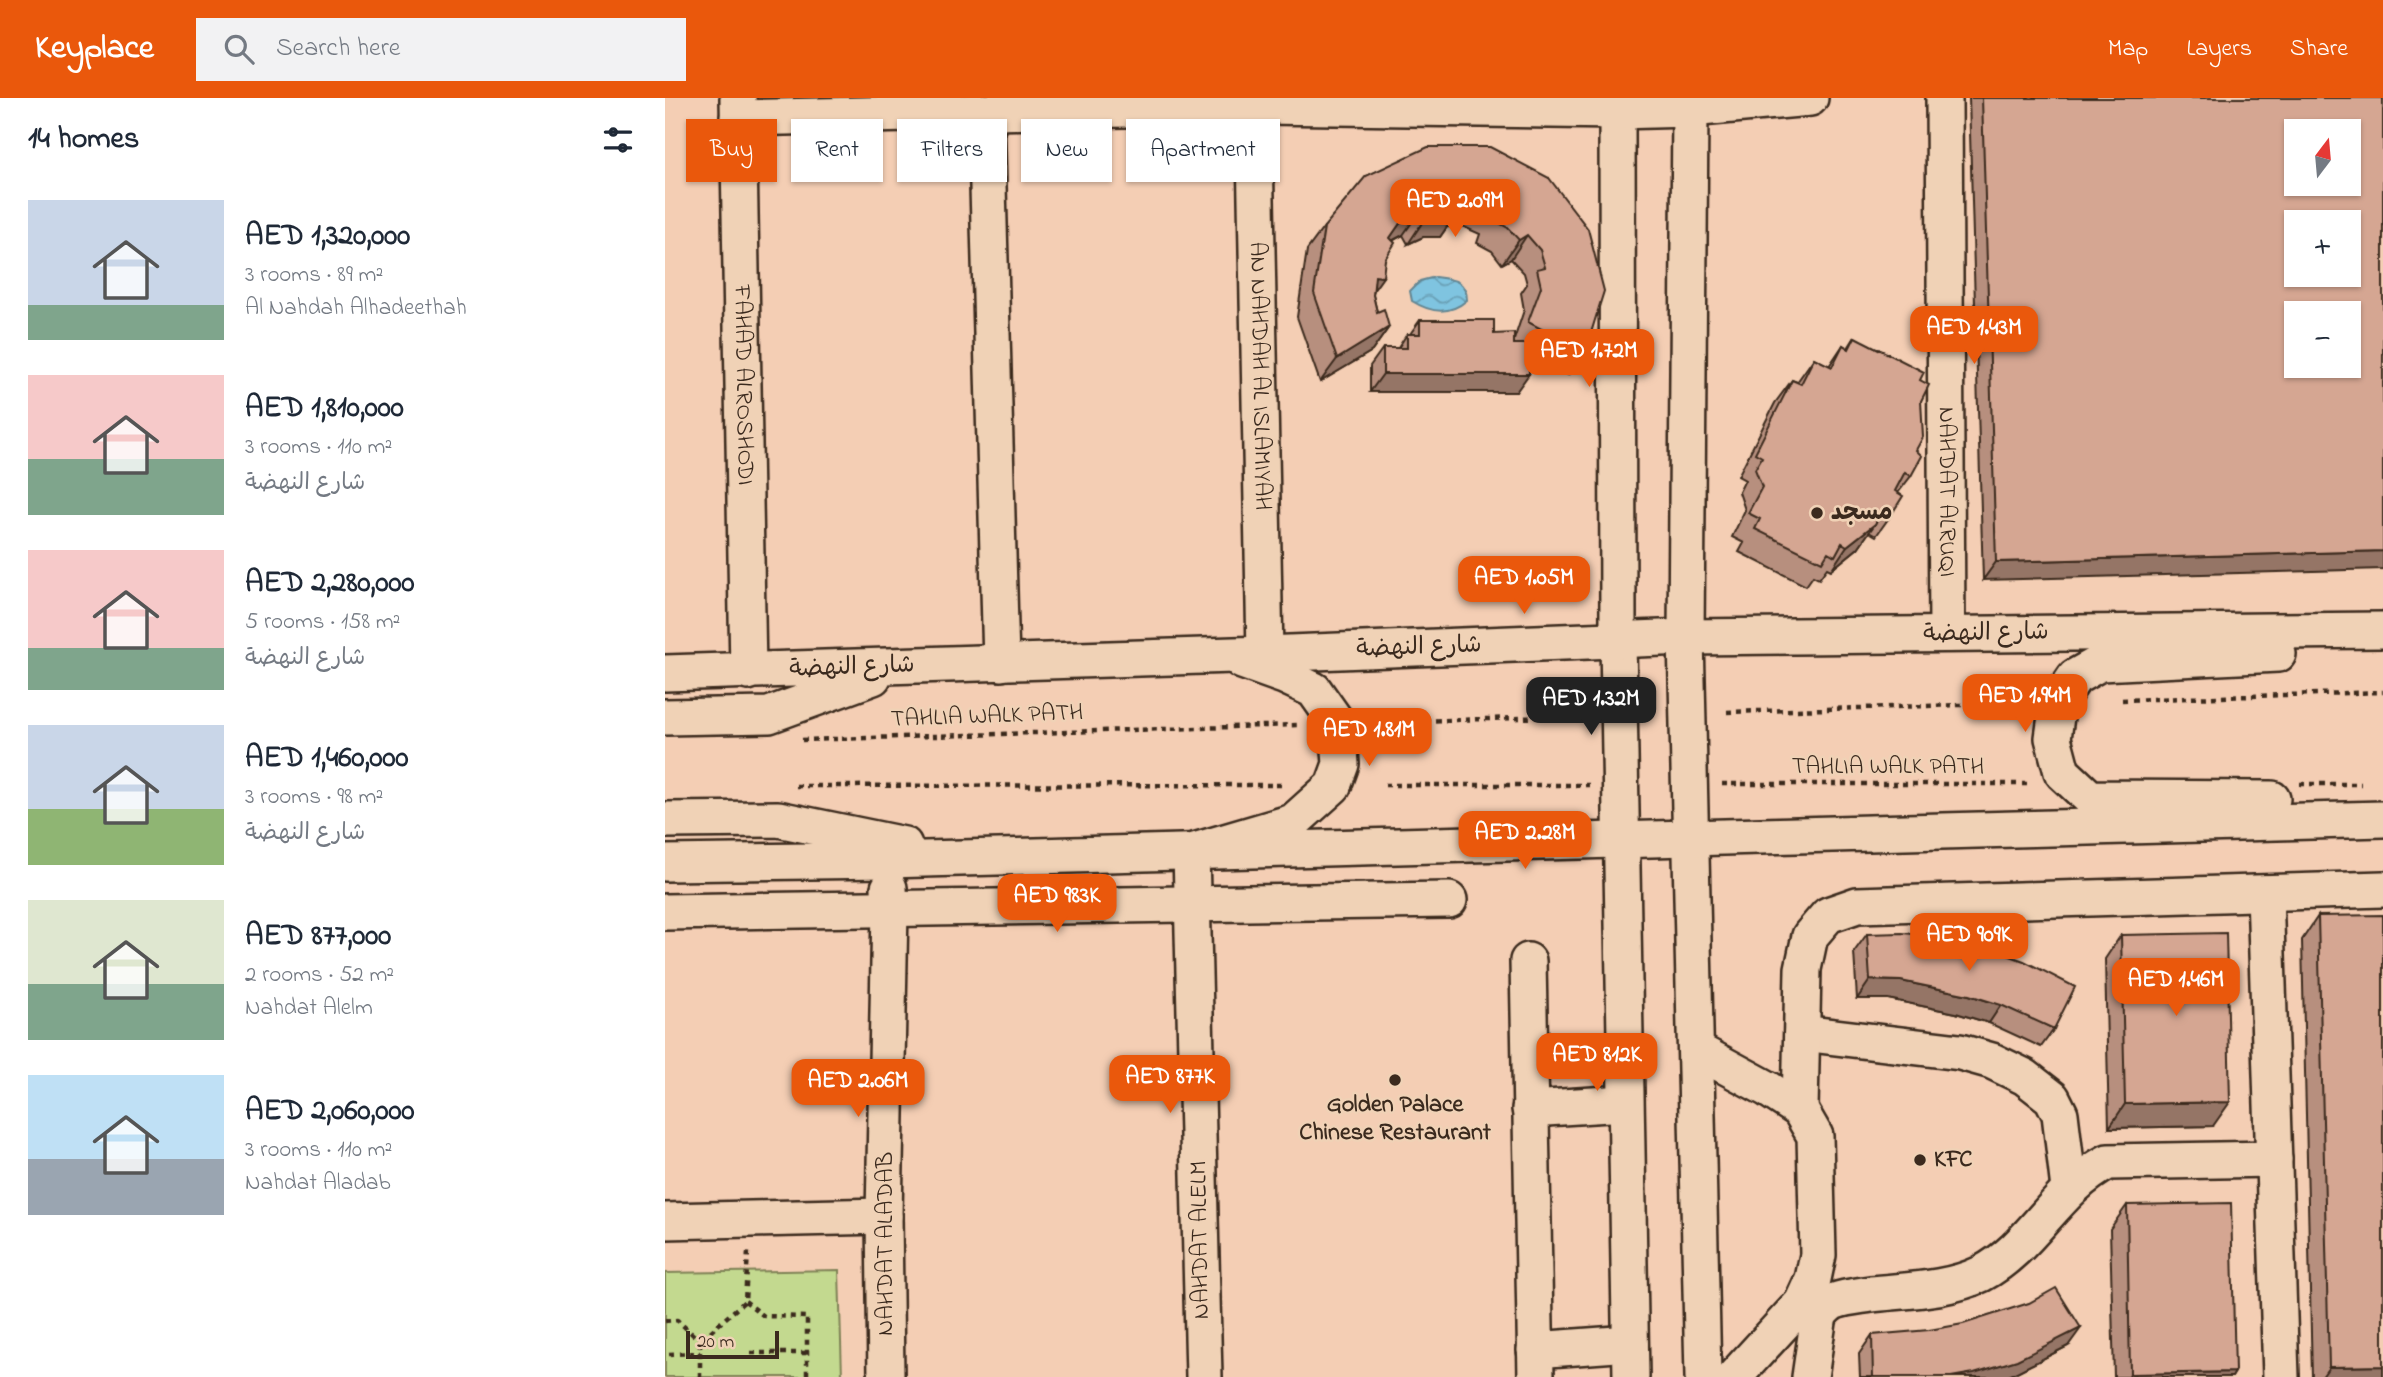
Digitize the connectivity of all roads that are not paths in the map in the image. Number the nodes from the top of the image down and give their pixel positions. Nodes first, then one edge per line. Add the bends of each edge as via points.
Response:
1 (1810, 98) edge
2 (1944, 98) edge
3 (1255, 102) edge
4 (738, 108) edge
5 (1690, 109) junction
6 (1617, 111) junction
7 (986, 113) junction
8 (2383, 630) edge
9 (1947, 634) junction
10 (1686, 638) junction
11 (2383, 648) edge
12 (1618, 653) junction
13 (1265, 654) junction
14 (1227, 655) junction
15 (1001, 663) junction
16 (902, 666) junction
17 (748, 672) junction
18 (665, 673) edge
19 (665, 717) edge
20 (2383, 808) edge
21 (2383, 819) edge
22 (665, 820) edge
23 (1621, 824) junction
24 (1691, 838) junction
25 (1191, 852) junction
26 (961, 858) junction
27 (887, 860) junction
28 (665, 863) edge
29 (2383, 889) edge
30 (2265, 892) junction
31 (1449, 900) dead end
32 (1193, 904) junction
33 (890, 909) junction
34 (665, 912) edge
35 (1528, 961) dead end
36 (1802, 1032) junction
37 (1696, 1050) junction
38 (1625, 1103) junction
39 (1530, 1109) junction
40 (1800, 1110) junction
41 (2274, 1159) junction
42 (2069, 1189) junction
43 (884, 1216) junction
44 (665, 1221) edge
45 (1811, 1309) junction
46 (1630, 1360) edge
47 (1535, 1364) edge
48 (886, 1377) edge
49 (1204, 1377) edge
50 (1703, 1377) edge
51 (1734, 1377) edge
52 (1810, 1377) edge
53 (2281, 1377) edge

1 - 5 street
2 - 9 street, NAHDAT ALRUQI
3 - 6 street
3 - 7 street
3 - 13 street, AN NAHDAH AL ISLAMIYAH
4 - 7 street
4 - 17 street, FAHAD ALROSHODI
5 - 6 street
5 - 10 street
6 - 12 street
7 - 15 street
8 - 9 street, شارع النهضة
9 - 10 street, شارع النهضة
10 - 12 street, شارع النهضة
10 - 24 street
11 - 20 street via 2100,663 2075,677 2058,702 2053,738 2062,772 2090,798 2301,800
12 - 13 street, شارع النهضة
12 - 23 street
13 - 14 street, شارع النهضة
14 - 15 street, شارع النهضة
14 - 25 street via 1314,690 1338,724 1341,764 1333,786 1293,822
15 - 16 street, شارع النهضة
16 - 17 street, شارع النهضة
16 - 19 street via 769,715
17 - 18 street, شارع النهضة
21 - 24 street
22 - 26 street via 778,819
23 - 24 street
23 - 25 street
23 - 38 street
24 - 37 street
25 - 26 street
25 - 32 street, NAHDAT ALELM
26 - 27 street
27 - 28 street
27 - 33 street, NAHDAT ALADAB
29 - 30 street
30 - 36 street via 1857,905 1828,915 1810,936 1803,969
30 - 41 street
31 - 32 street
32 - 33 street
32 - 49 street, NAHDAT ALELM
33 - 34 street
33 - 43 street, NAHDAT ALADAB
35 - 39 street
36 - 40 street
36 - 42 street via 1960,1052 2025,1077 2052,1098 2060,1114
37 - 40 street
37 - 50 street
38 - 39 street
38 - 46 street
39 - 47 street
40 - 45 street via 1815,1136 1818,1255
41 - 42 street via 2108,1162
41 - 53 street
42 - 45 street via 2028,1236 1980,1274 1954,1284 1849,1297
43 - 44 street
43 - 48 street, NAHDAT ALADAB
45 - 51 street
45 - 52 street
46 - 47 street

